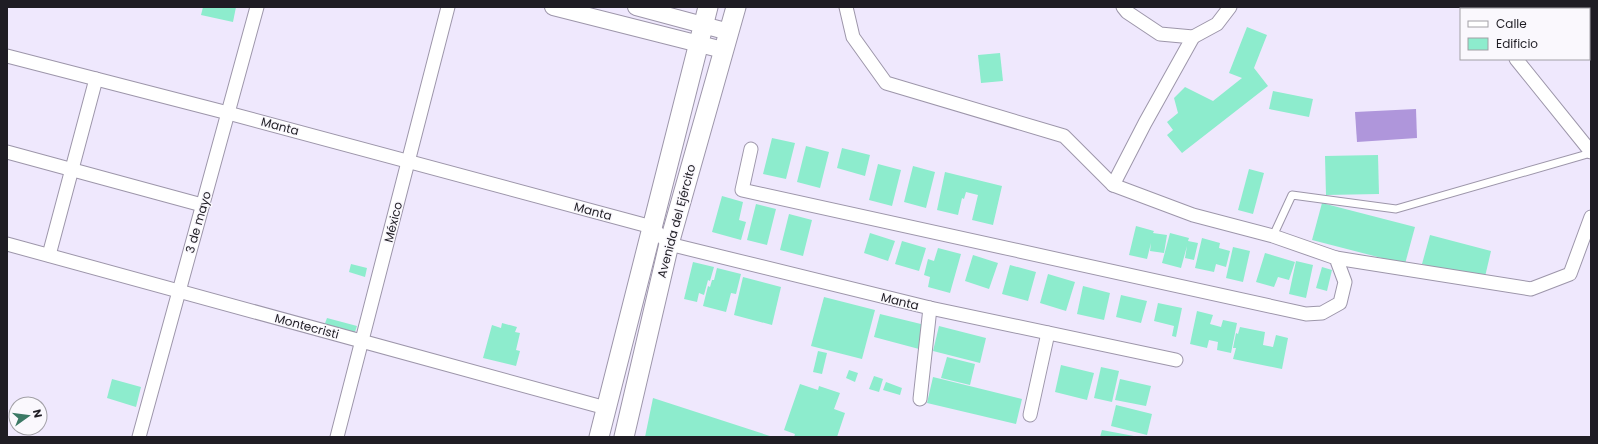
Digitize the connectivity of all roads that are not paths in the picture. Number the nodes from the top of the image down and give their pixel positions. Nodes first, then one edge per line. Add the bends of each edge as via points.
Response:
1 (257, 7) edge
2 (448, 7) edge
3 (552, 7) edge
4 (636, 7) edge
5 (736, 7) edge
6 (846, 7) edge
7 (1123, 7) edge
8 (1230, 7) edge
9 (706, 16) edge
10 (729, 32) junction
11 (1193, 37) junction
12 (700, 43) junction
13 (723, 50) junction
14 (7, 56) edge
15 (1517, 60) edge
16 (96, 79) junction
17 (228, 113) junction
18 (751, 149) dead end
19 (7, 152) edge
20 (1591, 152) edge
21 (408, 161) junction
22 (71, 169) junction
23 (1113, 185) junction
24 (202, 205) junction
25 (1591, 216) edge
26 (652, 227) junction
27 (1273, 236) junction
28 (7, 244) edge
29 (669, 244) junction
30 (49, 255) junction
31 (1336, 258) junction
32 (178, 291) junction
33 (930, 308) junction
34 (1048, 333) junction
35 (362, 341) junction
36 (1176, 360) dead end
37 (920, 399) dead end
38 (606, 408) junction
39 (1030, 415) dead end
40 (139, 437) edge
41 (337, 437) edge
42 (599, 437) edge
43 (624, 437) edge

1 - 17 street, 3 de mayo
2 - 21 street, México
3 - 12 street
4 - 9 street
5 - 10 main road, Avenida del Ejército
6 - 23 street via 853,37 886,83 1064,136
7 - 11 street via 1160,34
8 - 11 street via 1217,24
9 - 10 street
9 - 12 main road, Avenida del Ejército
10 - 13 main road, Avenida del Ejército
11 - 23 street
12 - 13 street
12 - 26 main road, Avenida del Ejército
13 - 29 main road, Avenida del Ejército
14 - 16 street, Manta
15 - 20 street
16 - 17 street, Manta
16 - 22 street
17 - 21 street, Manta
17 - 24 street, 3 de mayo
18 - 31 street via 742,190 1306,314 1322,313 1340,303 1345,282
19 - 22 street
20 - 27 lane via 1396,209 1292,195
21 - 26 street, Manta
21 - 35 street, México
22 - 24 street
22 - 30 street
23 - 27 street via 1193,215
24 - 32 street, 3 de mayo
25 - 31 street via 1570,274 1531,289
26 - 29 street, Manta
26 - 38 main road, Avenida del Ejército
27 - 31 street
28 - 30 street, Montecristi
29 - 33 street, Manta
29 - 43 main road, Avenida del Ejército
30 - 32 street, Montecristi
32 - 35 street, Montecristi
32 - 40 street, 3 de mayo
33 - 34 street, Manta
33 - 37 street
34 - 36 street, Manta
34 - 39 street
35 - 38 street, Montecristi
35 - 41 street, México
38 - 42 main road, Avenida del Ejército

